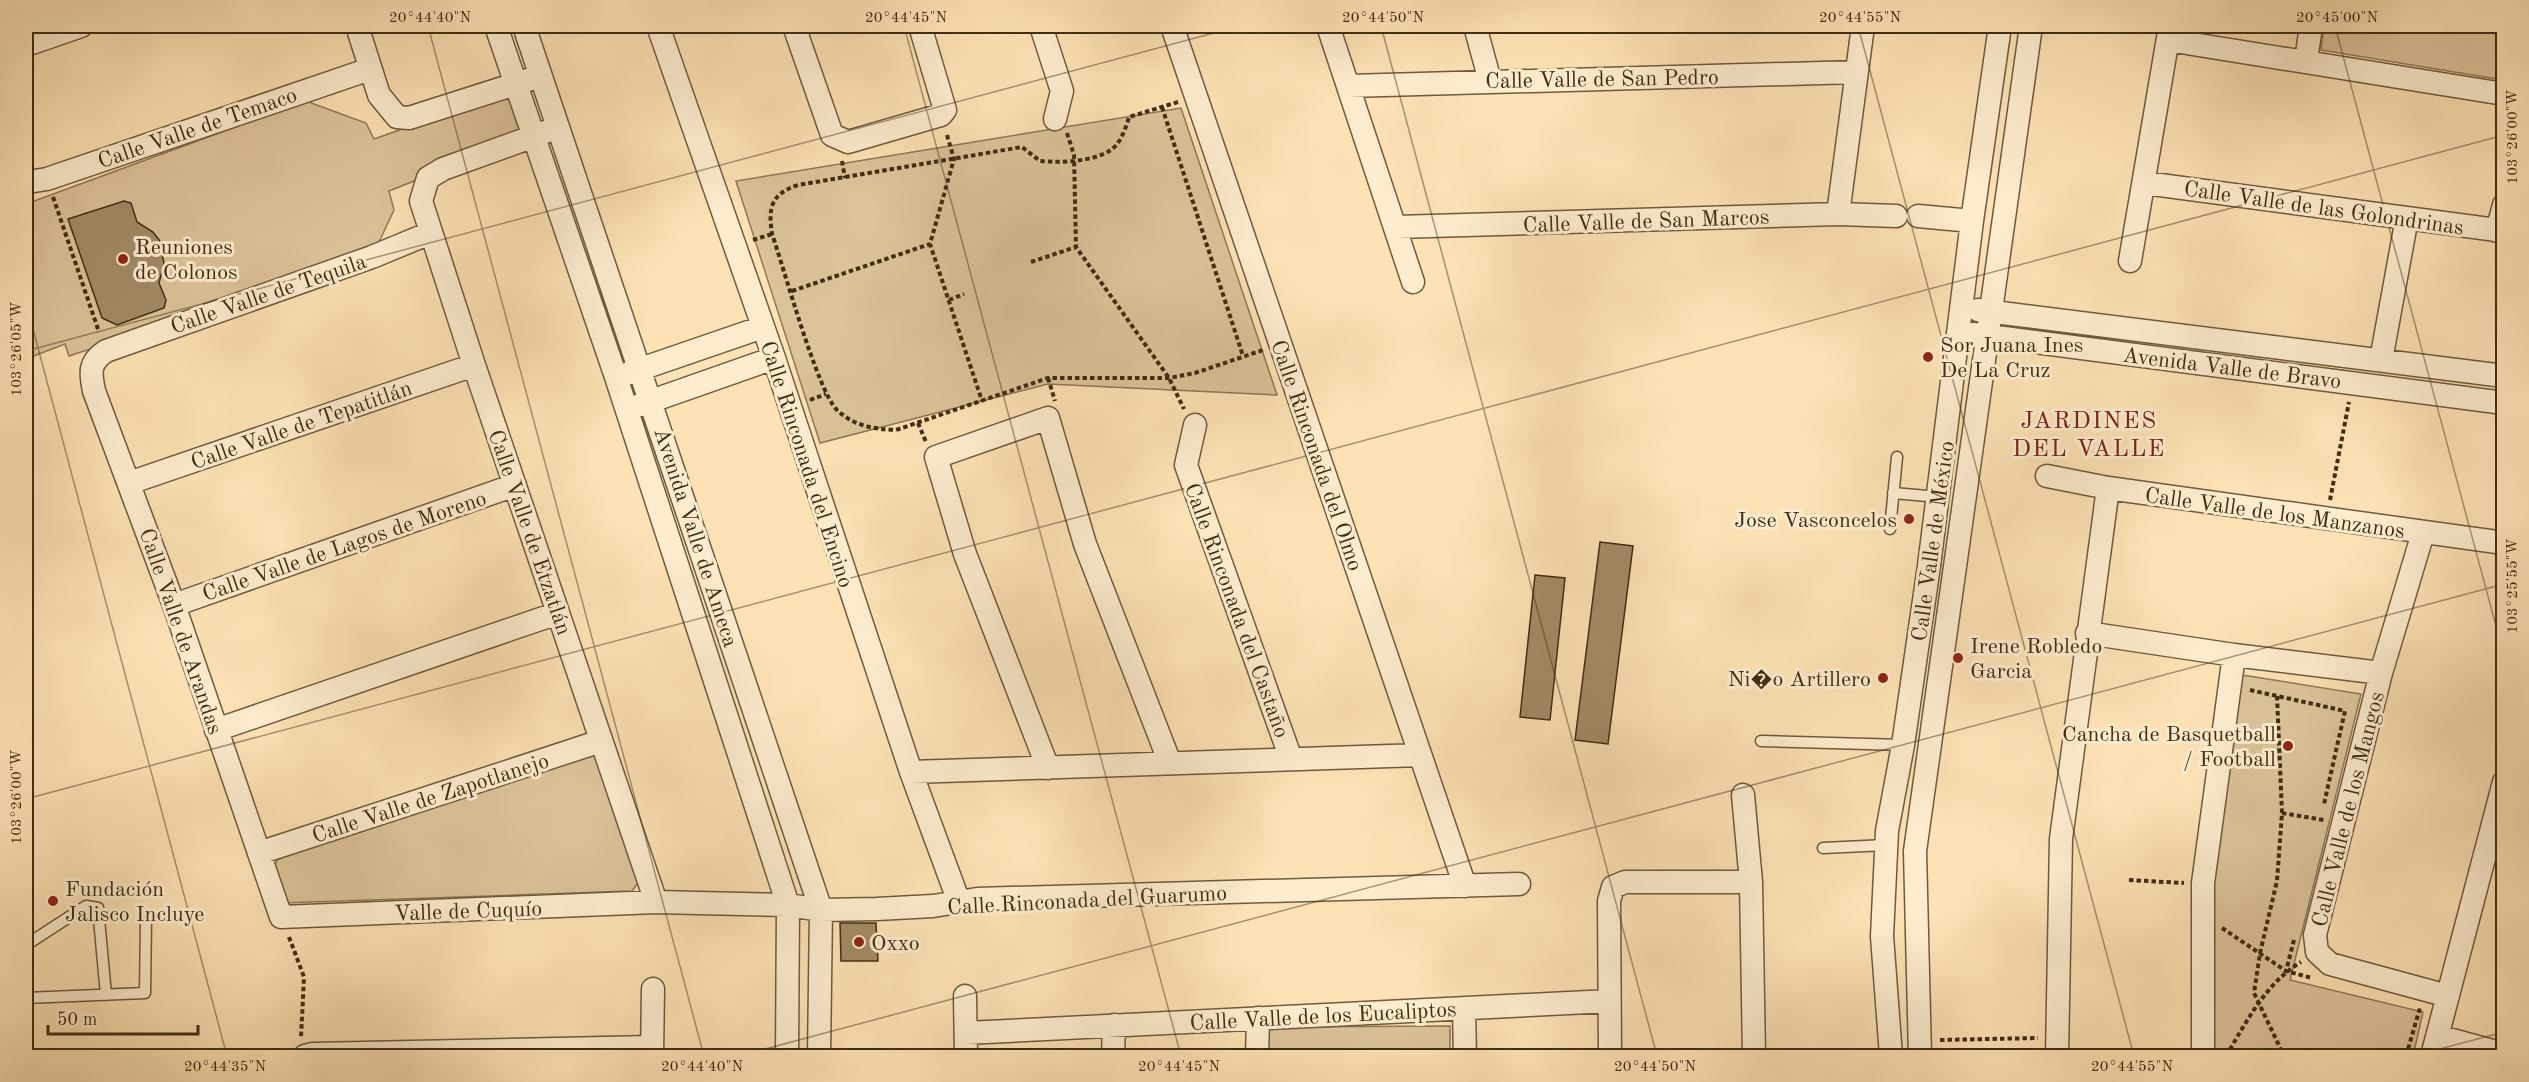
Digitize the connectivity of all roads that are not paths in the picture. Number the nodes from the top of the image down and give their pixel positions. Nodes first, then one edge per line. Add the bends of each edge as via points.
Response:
1 (81, 26) edge
2 (357, 26) edge
3 (496, 26) edge
4 (524, 26) edge
5 (658, 26) edge
6 (794, 26) edge
7 (920, 26) edge
8 (1041, 26) edge
9 (1172, 26) edge
10 (1328, 26) edge
11 (1475, 26) edge
12 (1863, 26) edge
13 (2000, 26) edge
14 (2031, 26) edge
15 (2311, 26) edge
16 (2169, 33) edge
17 (26, 45) edge
18 (2306, 61) junction
19 (370, 69) junction
20 (1857, 72) junction
21 (542, 76) junction
22 (1490, 81) junction
23 (516, 83) junction
24 (1348, 86) junction
25 (2504, 94) edge
26 (1055, 119) road end
27 (559, 127) junction
28 (534, 136) junction
29 (36, 179) edge
30 (2145, 183) junction
31 (2504, 206) edge
32 (1838, 214) junction
33 (2407, 218) junction
34 (1972, 221) junction
35 (1396, 227) junction
36 (2500, 231) edge
37 (430, 233) junction
38 (2130, 261) dead end
39 (1413, 282) dead end
40 (1962, 308) junction
41 (1992, 311) junction
42 (763, 327) junction
43 (1960, 332) junction
44 (1988, 337) junction
45 (106, 351) joint
46 (774, 358) junction
47 (2381, 360) junction
48 (474, 365) junction
49 (642, 369) junction
50 (2504, 376) edge
51 (616, 377) junction
52 (652, 400) junction
53 (2504, 403) edge
54 (627, 410) junction
55 (1195, 425) road end
56 (1897, 458) dead end
57 (2047, 476) dead end
58 (129, 483) junction
59 (515, 485) junction
60 (2108, 488) junction
61 (1893, 493) junction
62 (1939, 497) junction
63 (1890, 529) dead end
64 (2423, 533) junction
65 (2504, 543) edge
66 (174, 605) junction
67 (558, 612) junction
68 (2087, 633) junction
69 (2234, 655) junction
70 (2381, 673) junction
71 (216, 730) junction
72 (601, 741) junction
73 (1761, 741) dead end
74 (1903, 745) junction
75 (1420, 755) junction
76 (1291, 759) junction
77 (1170, 764) junction
78 (1048, 768) junction
79 (911, 772) junction
80 (2504, 782) edge
81 (1743, 795) dead end
82 (1886, 845) junction
83 (1823, 848) dead end
84 (259, 853) junction
85 (1751, 882) junction
86 (1520, 884) dead end
87 (1465, 886) junction
88 (656, 902) junction
89 (959, 902) junction
90 (788, 905) junction
91 (821, 910) junction
92 (281, 917) joint
93 (146, 919) dead end
94 (26, 945) edge
95 (653, 989) dead end
96 (106, 995) junction
97 (965, 996) dead end
98 (2448, 996) junction
99 (26, 999) edge
100 (1609, 1001) junction
101 (1464, 1009) junction
102 (1258, 1018) junction
103 (1114, 1025) junction
104 (966, 1033) junction
105 (2435, 1046) edge
106 (2057, 1047) edge
107 (1920, 1048) edge
108 (303, 1051) edge
109 (2213, 1051) edge
110 (503, 1052) edge
111 (652, 1052) edge
112 (2504, 1054) edge
113 (787, 1056) edge
114 (819, 1056) edge
115 (966, 1056) edge
116 (1113, 1056) edge
117 (1257, 1056) edge
118 (1465, 1056) edge
119 (1610, 1056) edge
120 (1754, 1056) edge
121 (1891, 1056) edge

1 - 17 street
2 - 19 street
3 - 23 street, Avenida Valle de Ameca
4 - 21 street, Avenida Valle de Ameca
5 - 42 street, Calle Rinconada del Encino
6 - 7 street via 832,135 848,142 945,110
8 - 26 street via 1062,91
9 - 75 street, Calle Rinconada del Olmo
10 - 24 street
11 - 22 street
12 - 20 street
13 - 34 street, Calle Valle de México
14 - 41 street, Calle Valle de México
15 - 18 street
16 - 18 street
16 - 30 street
18 - 25 street
19 - 23 street via 379,95 397,117 409,118
19 - 29 street, Calle Valle de Temaco
20 - 22 street, Calle Valle de San Pedro
20 - 32 street
21 - 23 street
21 - 27 street, Avenida Valle de Ameca
22 - 24 street, Calle Valle de San Pedro
23 - 28 street, Avenida Valle de Ameca
24 - 35 street
27 - 28 street
27 - 49 street, Avenida Valle de Ameca
28 - 37 street, Calle Valle de Etzatlán via 428,178 421,201
28 - 51 street, Avenida Valle de Ameca
30 - 33 street, Calle Valle de las Golondrinas
30 - 38 street
31 - 36 street
32 - 34 street, Calle Valle de San Marcos
32 - 35 street, Calle Valle de San Marcos
33 - 36 street, Calle Valle de las Golondrinas
33 - 47 street
34 - 40 street, Calle Valle de México
35 - 39 street
37 - 45 street, Calle Valle de Tequila
37 - 48 street, Calle Valle de Etzatlán
40 - 41 street, Avenida Valle de Bravo
40 - 43 street, Calle Valle de México
41 - 44 street, Calle Valle de México
41 - 47 street, Avenida Valle de Bravo
42 - 46 street, Calle Rinconada del Encino
42 - 49 street
43 - 44 street, Avenida Valle de Bravo
43 - 62 street, Calle Valle de México
44 - 53 street, Avenida Valle de Bravo
44 - 107 street, Calle Valle de México via 1915,851
45 - 58 street, Calle Valle de Arandas via 95,358 90,372
46 - 52 street
46 - 79 street, Calle Rinconada del Encino
47 - 50 street, Avenida Valle de Bravo
48 - 58 street, Calle Valle de Tepatitlán
48 - 59 street, Calle Valle de Etzatlán
49 - 51 street
49 - 52 street, Avenida Valle de Ameca
51 - 54 street, Avenida Valle de Ameca
52 - 54 street
52 - 91 street, Avenida Valle de Ameca
54 - 90 street, Avenida Valle de Ameca
55 - 76 street, Calle Rinconada del Castaño via 1186,465
56 - 61 lane
57 - 60 street, Calle Valle de los Manzanos
58 - 66 street, Calle Valle de Arandas
59 - 66 street, Calle Valle de Lagos de Moreno
59 - 67 street, Calle Valle de Etzatlán
60 - 64 street, Calle Valle de los Manzanos
60 - 68 street
61 - 62 lane
61 - 63 lane
62 - 74 street, Calle Valle de México
64 - 65 street, Calle Valle de los Manzanos
64 - 70 street, Calle Valle de los Mangos
66 - 71 street, Calle Valle de Arandas
67 - 71 street
67 - 72 street, Calle Valle de Etzatlán
68 - 69 street
68 - 106 street via 2059,862
69 - 70 street
69 - 109 street via 2203,884
70 - 98 street, Calle Valle de los Mangos via 2332,822 2315,935 2317,952 2330,964
71 - 84 street, Calle Valle de Arandas
72 - 84 street, Calle Valle de Zapotlanejo
72 - 88 street, Calle Valle de Etzatlán
73 - 74 lane
74 - 82 street, Calle Valle de México
75 - 76 street
75 - 87 street, Calle Rinconada del Olmo
76 - 77 street
77 - 78 street
77 - 78 street via 1085,544 1048,418 936,457 965,554
78 - 79 street
79 - 89 street, Calle Rinconada del Encino
80 - 98 street
81 - 85 street
82 - 83 lane
82 - 121 street, Calle Valle de México via 1882,936
84 - 92 street, Calle Valle de Arandas
85 - 100 street via 1625,882 1613,887 1609,902
85 - 120 street
86 - 87 street, Calle Rinconada del Guarumo
87 - 89 street, Calle Rinconada del Guarumo
88 - 90 street, Calle Rinconada del Guarumo
88 - 92 street, Valle de Cuquío
89 - 91 street, Calle Rinconada del Guarumo
90 - 91 street, Calle Rinconada del Guarumo
90 - 113 street, Avenida Valle de Ameca
91 - 114 street, Avenida Valle de Ameca
93 - 96 lane via 145,993
94 - 96 lane via 86,906 98,908
95 - 111 street
96 - 99 lane
97 - 104 street
98 - 105 street
100 - 101 street, Calle Valle de los Eucaliptos
100 - 119 street
101 - 102 street, Calle Valle de los Eucaliptos
101 - 118 street
102 - 103 street, Calle Valle de los Eucaliptos
102 - 117 street
103 - 104 street, Calle Valle de los Eucaliptos
103 - 116 street
104 - 115 street
105 - 112 street
108 - 110 street
110 - 111 street

